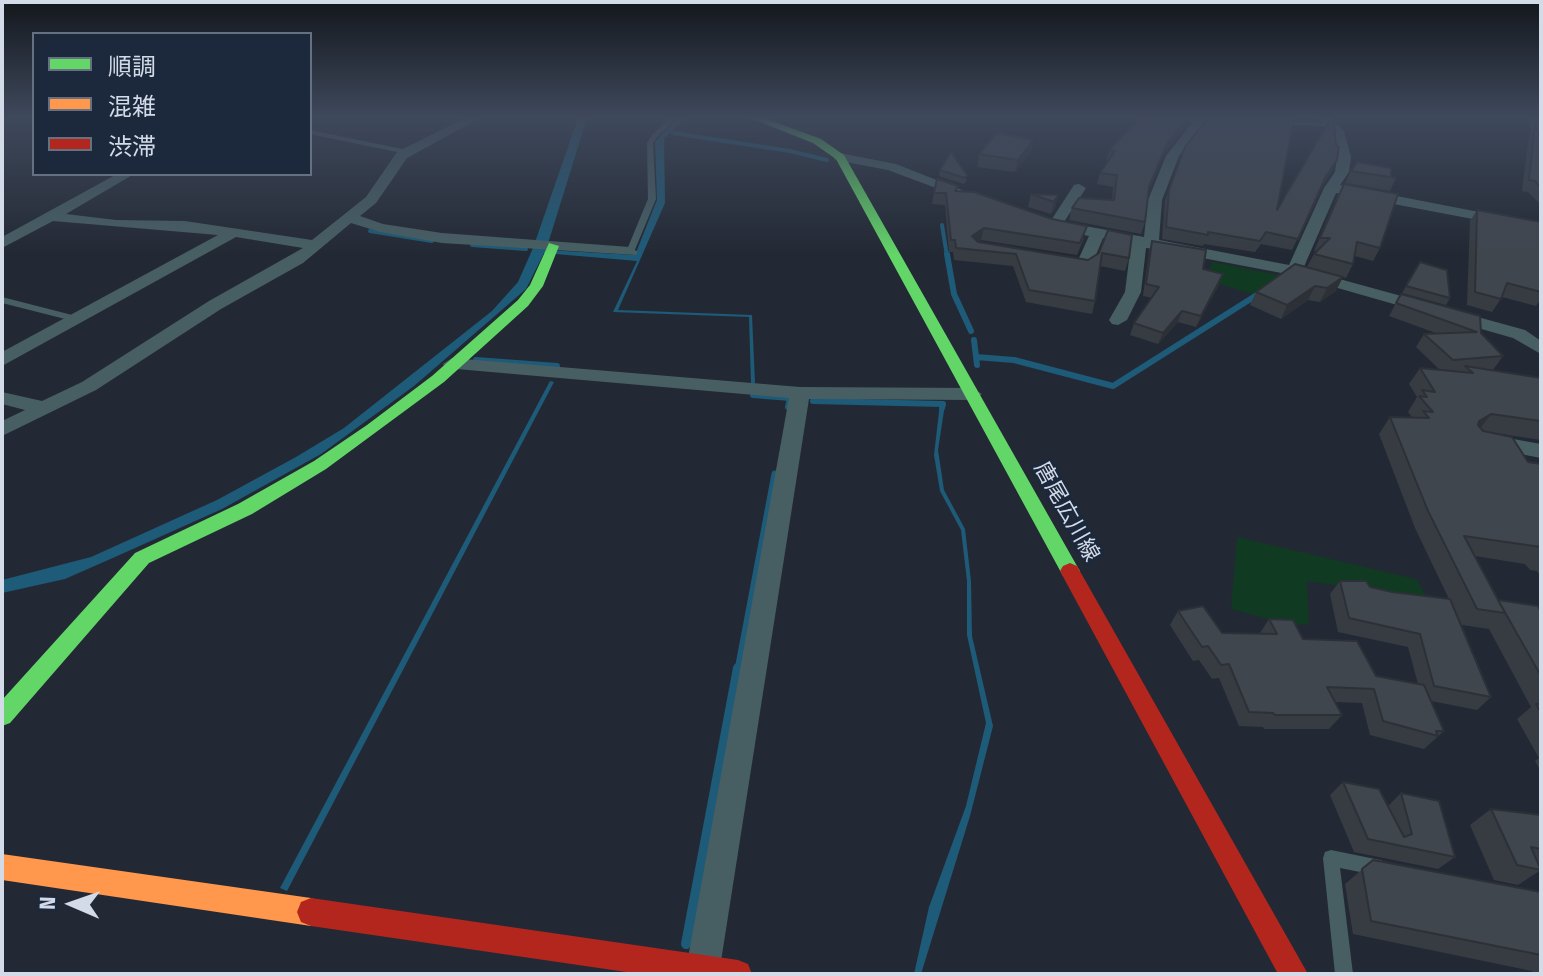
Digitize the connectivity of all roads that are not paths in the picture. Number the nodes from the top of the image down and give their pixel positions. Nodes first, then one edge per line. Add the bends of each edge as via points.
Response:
1 (395, 164) edge
2 (651, 164) edge
3 (844, 164) edge
4 (873, 164) edge
5 (1170, 164) edge
6 (1343, 164) edge
7 (123, 176) edge
8 (1079, 188) dead end
9 (1331, 188) junction
10 (987, 202) edge
11 (47, 216) junction
12 (350, 218) junction
13 (1541, 228) edge
14 (234, 232) junction
15 (1097, 234) junction
16 (2, 243) edge
17 (1145, 244) junction
18 (316, 245) junction
19 (552, 246) junction
20 (630, 252) joint
21 (1041, 257) edge
22 (1294, 271) junction
23 (2, 300) edge
24 (73, 318) junction
25 (1118, 320) dead end
26 (1540, 342) edge
27 (2, 360) edge
28 (452, 364) junction
29 (800, 393) junction
30 (972, 394) junction
31 (2, 398) edge
32 (45, 408) junction
33 (2, 429) edge
34 (1478, 440) edge
35 (1541, 451) edge
36 (2, 716) edge
37 (2, 867) edge
38 (1391, 870) edge
39 (704, 972) edge
40 (738, 974) edge
41 (1294, 974) edge
42 (1344, 974) edge

1 - 12 street via 371,200
2 - 20 lane via 652,199
3 - 30 main road, 唐尾広川線
4 - 10 street
5 - 17 street
6 - 9 street
7 - 11 street
8 - 15 street via 1049,222
9 - 13 street
9 - 22 street
11 - 14 street
11 - 16 street
12 - 18 street
12 - 19 street via 442,238
14 - 18 street
14 - 24 street
15 - 17 street
15 - 21 street via 1085,264
17 - 22 street
17 - 25 street via 1133,292
18 - 32 street
19 - 20 street
19 - 28 main road via 523,303
22 - 26 street
23 - 24 lane
24 - 27 street
28 - 29 street
28 - 36 main road via 320,465 245,509 142,558
29 - 30 street
29 - 39 street
30 - 41 main road, 唐尾広川線
31 - 32 street
32 - 33 street
34 - 35 street
37 - 39 main road
38 - 42 lane via 1331,858
39 - 40 main road

